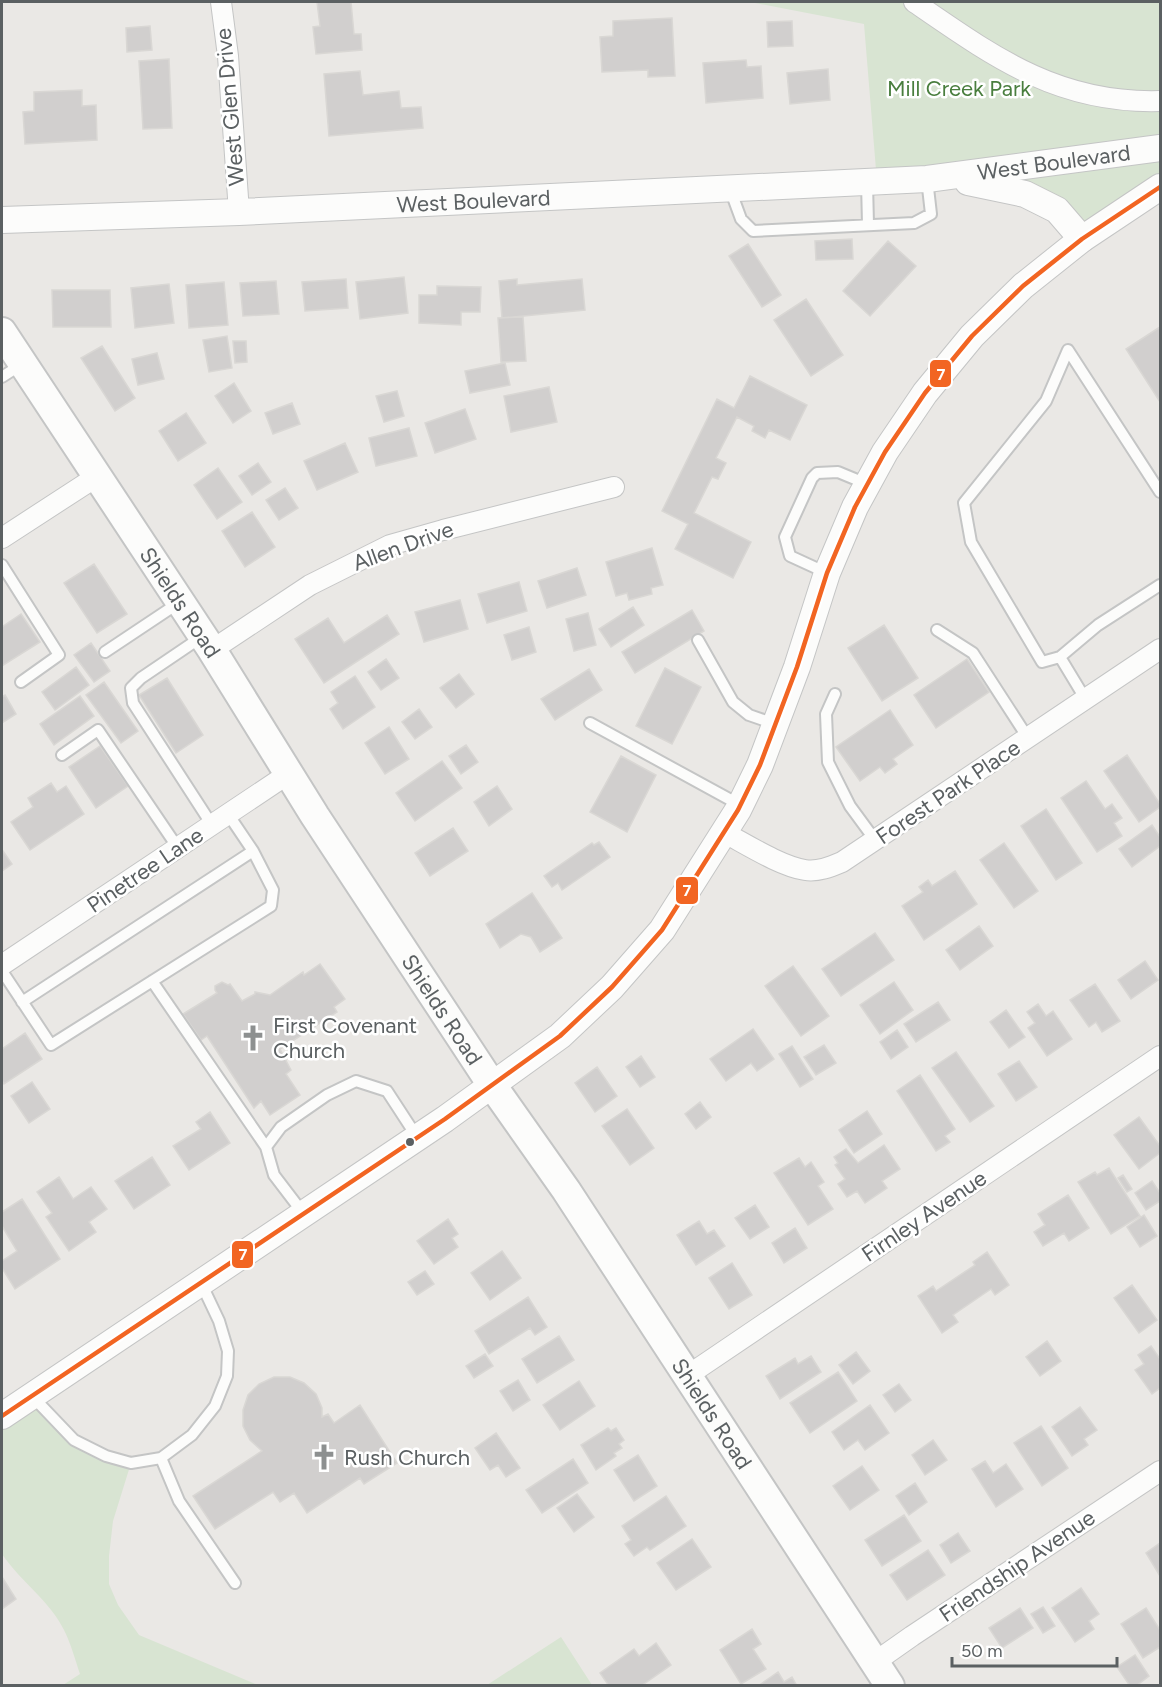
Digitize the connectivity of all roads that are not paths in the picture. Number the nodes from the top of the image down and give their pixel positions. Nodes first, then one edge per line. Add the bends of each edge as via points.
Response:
1 (221, 2) edge
2 (914, 2) edge
3 (1161, 101) edge
4 (1161, 148) edge
5 (937, 178) junction
6 (867, 182) junction
7 (1161, 187) edge
8 (730, 188) junction
9 (239, 212) junction
10 (2, 220) edge
11 (868, 224) junction
12 (1082, 239) junction
13 (2, 332) edge
14 (12, 370) edge
15 (96, 477) junction
16 (867, 484) junction
17 (614, 487) dead end
18 (1161, 492) edge
19 (2, 538) edge
20 (2, 565) edge
21 (826, 573) junction
22 (1161, 585) edge
23 (180, 602) junction
24 (937, 630) dead end
25 (698, 639) dead end
26 (207, 643) junction
27 (1161, 649) edge
28 (105, 652) dead end
29 (1060, 657) junction
30 (21, 682) dead end
31 (835, 694) dead end
32 (1086, 700) junction
33 (590, 723) dead end
34 (775, 724) junction
35 (1028, 738) junction
36 (62, 755) dead end
37 (288, 774) junction
38 (740, 806) junction
39 (220, 820) junction
40 (723, 832) junction
41 (875, 840) junction
42 (178, 848) junction
43 (253, 851) junction
44 (2, 965) edge
45 (2, 971) edge
46 (152, 981) junction
47 (22, 1002) junction
48 (1161, 1056) edge
49 (492, 1085) junction
50 (417, 1138) junction
51 (266, 1147) junction
52 (303, 1214) junction
53 (201, 1283) junction
54 (687, 1376) junction
55 (32, 1396) junction
56 (2, 1416) edge
57 (161, 1458) junction
58 (1161, 1471) edge
59 (235, 1583) dead end
60 (882, 1674) edge

1 - 9 street, West Glen Drive
2 - 3 street via 1004,62 1040,78 1101,96
4 - 5 street, West Boulevard
5 - 6 street, West Boulevard
5 - 11 lane via 931,214 914,223
5 - 12 street, West Boulevard via 1025,194 1057,210
6 - 8 street, West Boulevard
6 - 11 lane
7 - 12 street
8 - 9 street, West Boulevard
8 - 11 lane via 741,219 753,231
9 - 10 street, West Boulevard
12 - 16 street via 1023,286 972,336 925,393
13 - 14 main road, Shields Road
14 - 15 main road, Shields Road
15 - 19 street
15 - 23 main road, Shields Road
16 - 21 street
16 - 21 lane via 838,472 818,473 812,478 785,537 786,544 790,556
17 - 26 street, Allen Drive via 390,546 310,585
18 - 29 lane via 1068,350 1046,400 964,503 971,542 1042,662
20 - 30 lane via 59,655
21 - 34 street
22 - 29 lane via 1098,624
23 - 26 main road, Shields Road
23 - 28 lane
24 - 35 lane via 973,653
25 - 34 lane via 734,702 749,715
26 - 37 main road, Shields Road
26 - 39 lane via 141,678 131,688 131,694 151,733
27 - 32 street, Forest Park Place
29 - 32 lane
31 - 41 lane via 826,714 828,762 850,806
32 - 35 street, Forest Park Place
33 - 38 lane
34 - 38 street
35 - 41 street, Forest Park Place
36 - 42 lane via 98,730
37 - 39 street, Pinetree Lane
37 - 49 main road, Shields Road
38 - 40 street
39 - 42 street, Pinetree Lane
39 - 43 lane
40 - 41 street, Forest Park Place via 789,866 807,871 842,862
40 - 49 street via 662,930 612,987 560,1036
42 - 44 street, Pinetree Lane
43 - 46 lane via 273,890 271,906
43 - 47 lane
45 - 47 lane
46 - 47 lane via 51,1045
46 - 51 lane
48 - 54 street, Firnley Avenue
49 - 50 street
49 - 54 main road, Shields Road via 566,1190
50 - 51 lane via 387,1091 356,1081 327,1095 281,1127
50 - 52 street
51 - 52 lane via 274,1175
52 - 53 street
53 - 55 street
53 - 57 lane via 228,1351 227,1376 215,1406 192,1434
54 - 60 main road, Shields Road
55 - 56 street
55 - 57 lane via 74,1440 106,1456 131,1463
57 - 59 lane via 179,1501
58 - 60 street, Friendship Avenue via 912,1636

